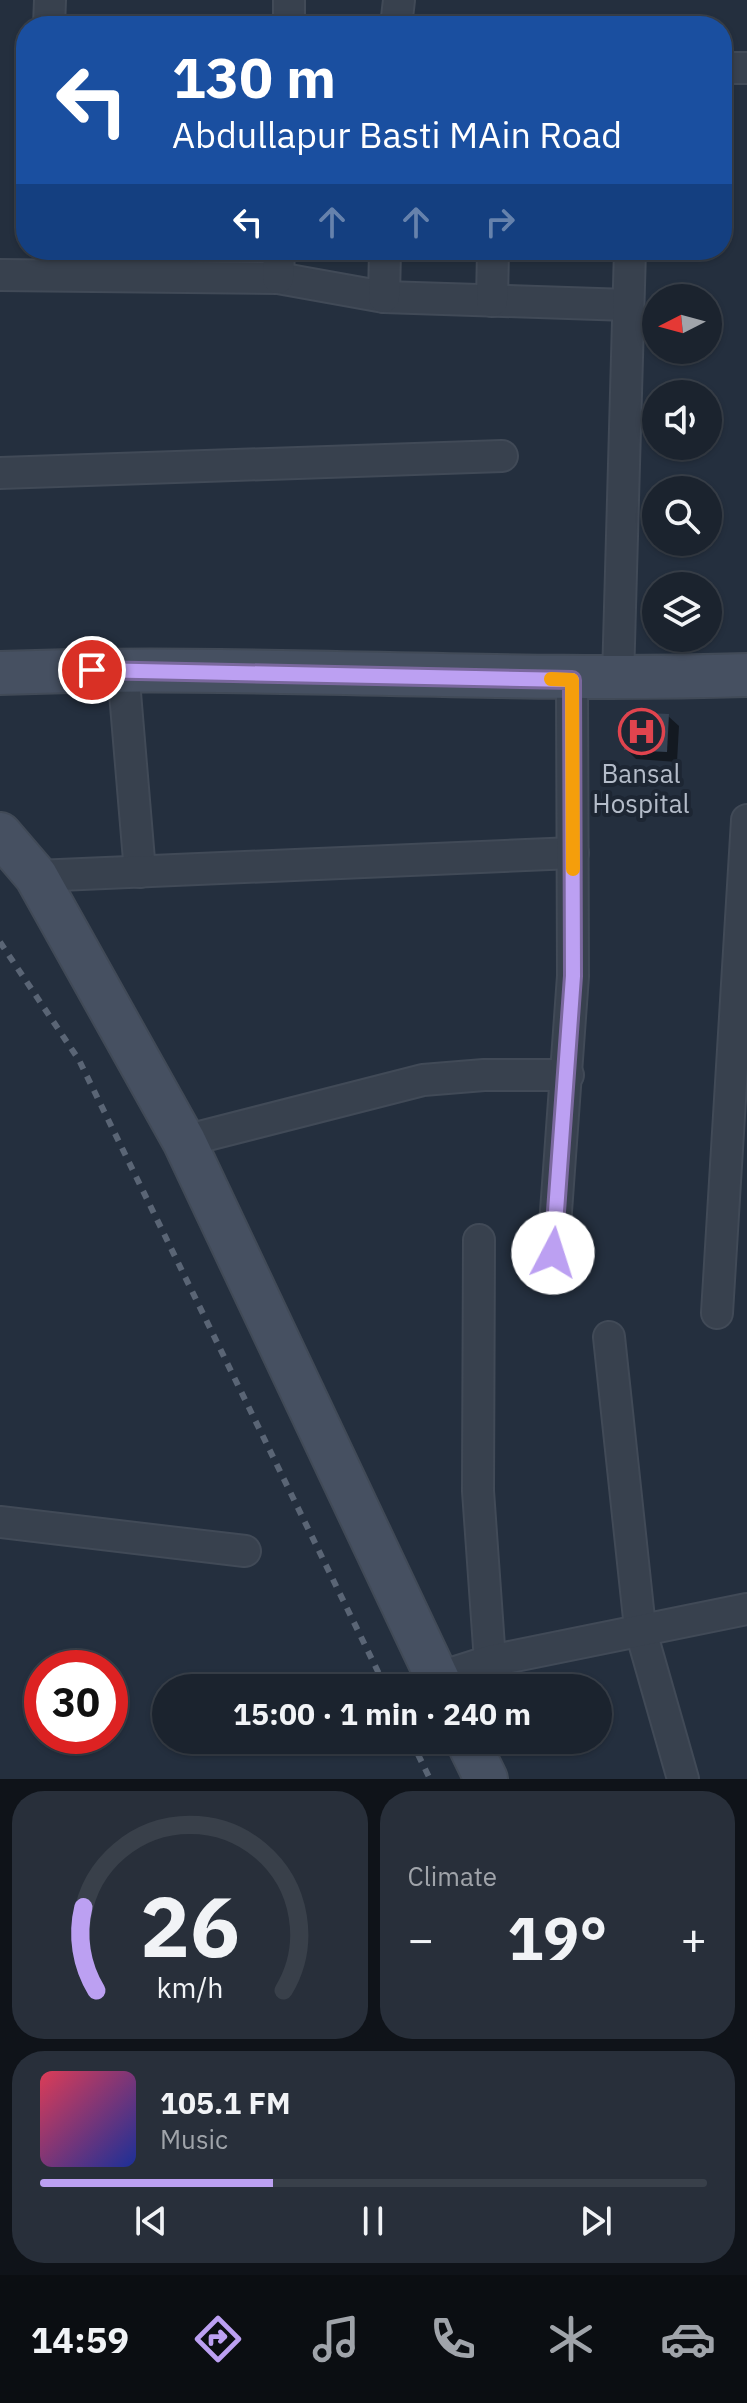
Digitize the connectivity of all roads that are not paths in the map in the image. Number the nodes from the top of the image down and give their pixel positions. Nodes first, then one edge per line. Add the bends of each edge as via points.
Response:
1 (385, 260) edge
2 (493, 260) edge
3 (630, 260) edge
4 (49, 263) edge
5 (279, 264) edge
6 (0, 275) edge
7 (384, 297) junction
8 (492, 301) junction
9 (628, 305) junction
10 (502, 456) dead end
11 (0, 473) edge
12 (123, 669) junction
13 (0, 673) edge
14 (747, 675) edge
15 (618, 679) junction
16 (572, 680) junction
17 (747, 820) edge
18 (0, 834) edge
19 (573, 853) junction
20 (140, 872) junction
21 (36, 876) junction
22 (568, 1075) junction
23 (184, 1141) junction
24 (479, 1240) dead end
25 (553, 1253) dead end
26 (717, 1313) dead end
27 (609, 1337) dead end
28 (0, 1522) edge
29 (245, 1551) dead end
30 (747, 1609) edge
31 (640, 1628) junction
32 (490, 1661) junction
33 (435, 1674) edge
34 (460, 1674) edge
35 (474, 1754) edge
36 (486, 1779) edge
37 (683, 1779) edge

1 - 7 street
2 - 8 street
3 - 9 street
4 - 5 street
4 - 6 street
5 - 7 street
7 - 8 street
8 - 9 street
9 - 15 street
10 - 11 street
12 - 13 street
12 - 16 street
12 - 20 street
14 - 15 street
15 - 16 street
16 - 19 street
17 - 26 street
18 - 21 street
19 - 20 street
19 - 22 street
20 - 21 street
21 - 23 street
22 - 23 street via 423,1080
22 - 25 street
23 - 33 street
24 - 32 street via 478,1491
27 - 31 street
28 - 29 street
30 - 31 street
31 - 32 street
31 - 37 street
32 - 34 street
35 - 36 street

